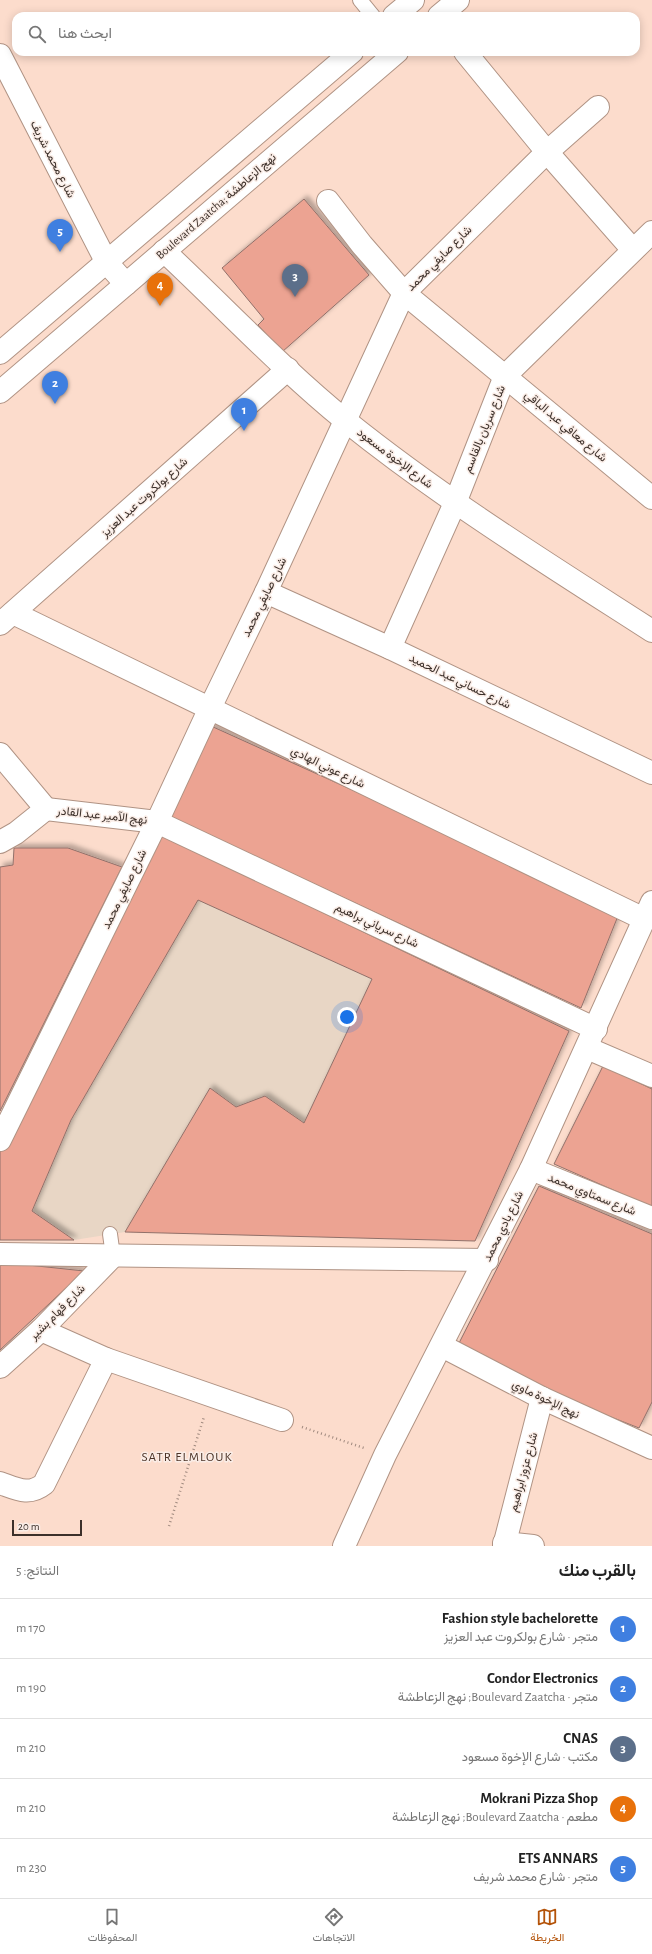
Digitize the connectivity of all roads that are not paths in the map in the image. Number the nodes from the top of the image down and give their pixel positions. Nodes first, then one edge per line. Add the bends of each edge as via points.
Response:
1 (360, 0) edge
2 (413, 0) edge
3 (458, 0) edge
4 (370, 12) edge
5 (399, 12) edge
6 (444, 12) edge
7 (0, 55) edge
8 (347, 56) edge
9 (392, 56) edge
10 (468, 56) edge
11 (598, 107) dead end
12 (546, 152) junction
13 (328, 202) dead end
14 (652, 232) edge
15 (633, 250) junction
16 (164, 251) junction
17 (107, 263) junction
18 (126, 284) junction
19 (404, 293) junction
20 (0, 353) edge
21 (288, 370) junction
22 (505, 376) junction
23 (0, 392) edge
24 (346, 421) junction
25 (652, 498) edge
26 (455, 503) junction
27 (266, 592) junction
28 (6, 619) edge
29 (652, 631) edge
30 (390, 648) junction
31 (209, 710) junction
32 (0, 754) edge
33 (652, 773) edge
34 (46, 809) junction
35 (158, 822) junction
36 (0, 842) edge
37 (649, 913) edge
38 (592, 1038) junction
39 (652, 1076) edge
40 (0, 1140) edge
41 (531, 1169) junction
42 (652, 1218) edge
43 (110, 1234) dead end
44 (0, 1254) edge
45 (113, 1256) junction
46 (486, 1260) junction
47 (41, 1330) junction
48 (442, 1346) junction
49 (106, 1359) junction
50 (0, 1367) edge
51 (542, 1398) junction
52 (282, 1420) road end
53 (649, 1440) edge
54 (0, 1483) edge
55 (504, 1544) edge
56 (344, 1546) edge
57 (533, 1546) edge

1 - 4 lane
2 - 5 street
3 - 6 street
7 - 17 street, شارع محمد شريف
8 - 17 street
9 - 16 street, Boulevard Zaatcha; نهج الزعاطشة
10 - 12 street
11 - 12 street, شارع صايفي محمد
12 - 15 street
12 - 19 street, شارع صايفي محمد
13 - 19 street, شارع معافي عبد الباقي
14 - 15 street, شارع سريان بالقاسم
15 - 22 street, شارع سريان بالقاسم
16 - 18 street, Boulevard Zaatcha; نهج الزعاطشة
16 - 21 street, شارع الإخوة مسعود
17 - 18 street, شارع محمد شريف
17 - 20 street
18 - 23 street, Boulevard Zaatcha; نهج الزعاطشة
19 - 22 street, شارع معافي عبد الباقي
19 - 24 street, شارع صايفي محمد
21 - 24 street, شارع الإخوة مسعود
21 - 28 street, شارع بولكروت عبد العزيز
22 - 25 street, شارع معافي عبد الباقي
22 - 26 street, شارع سريان بالقاسم
24 - 26 street, شارع الإخوة مسعود
24 - 27 street, شارع صايفي محمد
26 - 29 street, شارع الإخوة مسعود
26 - 30 street, شارع سريان بالقاسم
27 - 30 street, شارع حساني عبد الحميد
27 - 31 street, شارع صايفي محمد
28 - 31 street, شارع عوني الهادي
30 - 33 street, شارع حساني عبد الحميد
31 - 35 street, شارع صايفي محمد
31 - 37 street, شارع عوني الهادي
32 - 34 street
34 - 35 street, نهج الآمير عبد القادر
34 - 36 street via 16,833
35 - 38 street, شارع سرياني براهيم
35 - 40 street, شارع صايفي محمد
37 - 38 street, شارع بادي محمد
38 - 39 street, شارع سرياني براهيم
38 - 41 street, شارع بادي محمد
41 - 42 street, شارع سمتاوي محمد
41 - 46 street, شارع بادي محمد
43 - 45 lane
44 - 45 street
45 - 46 street
45 - 47 street, شارع فهام بشير
46 - 48 street, شارع بادي محمد
47 - 49 street
47 - 50 street, شارع فهام بشير
48 - 51 street, نهج الإخوة ماوي
48 - 56 street, شارع بادي محمد via 385,1456
49 - 52 street
49 - 54 street via 44,1484 37,1490 30,1491
51 - 53 street, نهج الإخوة ماوي
51 - 55 street, شارع عزوز ابراهيم
55 - 57 street

